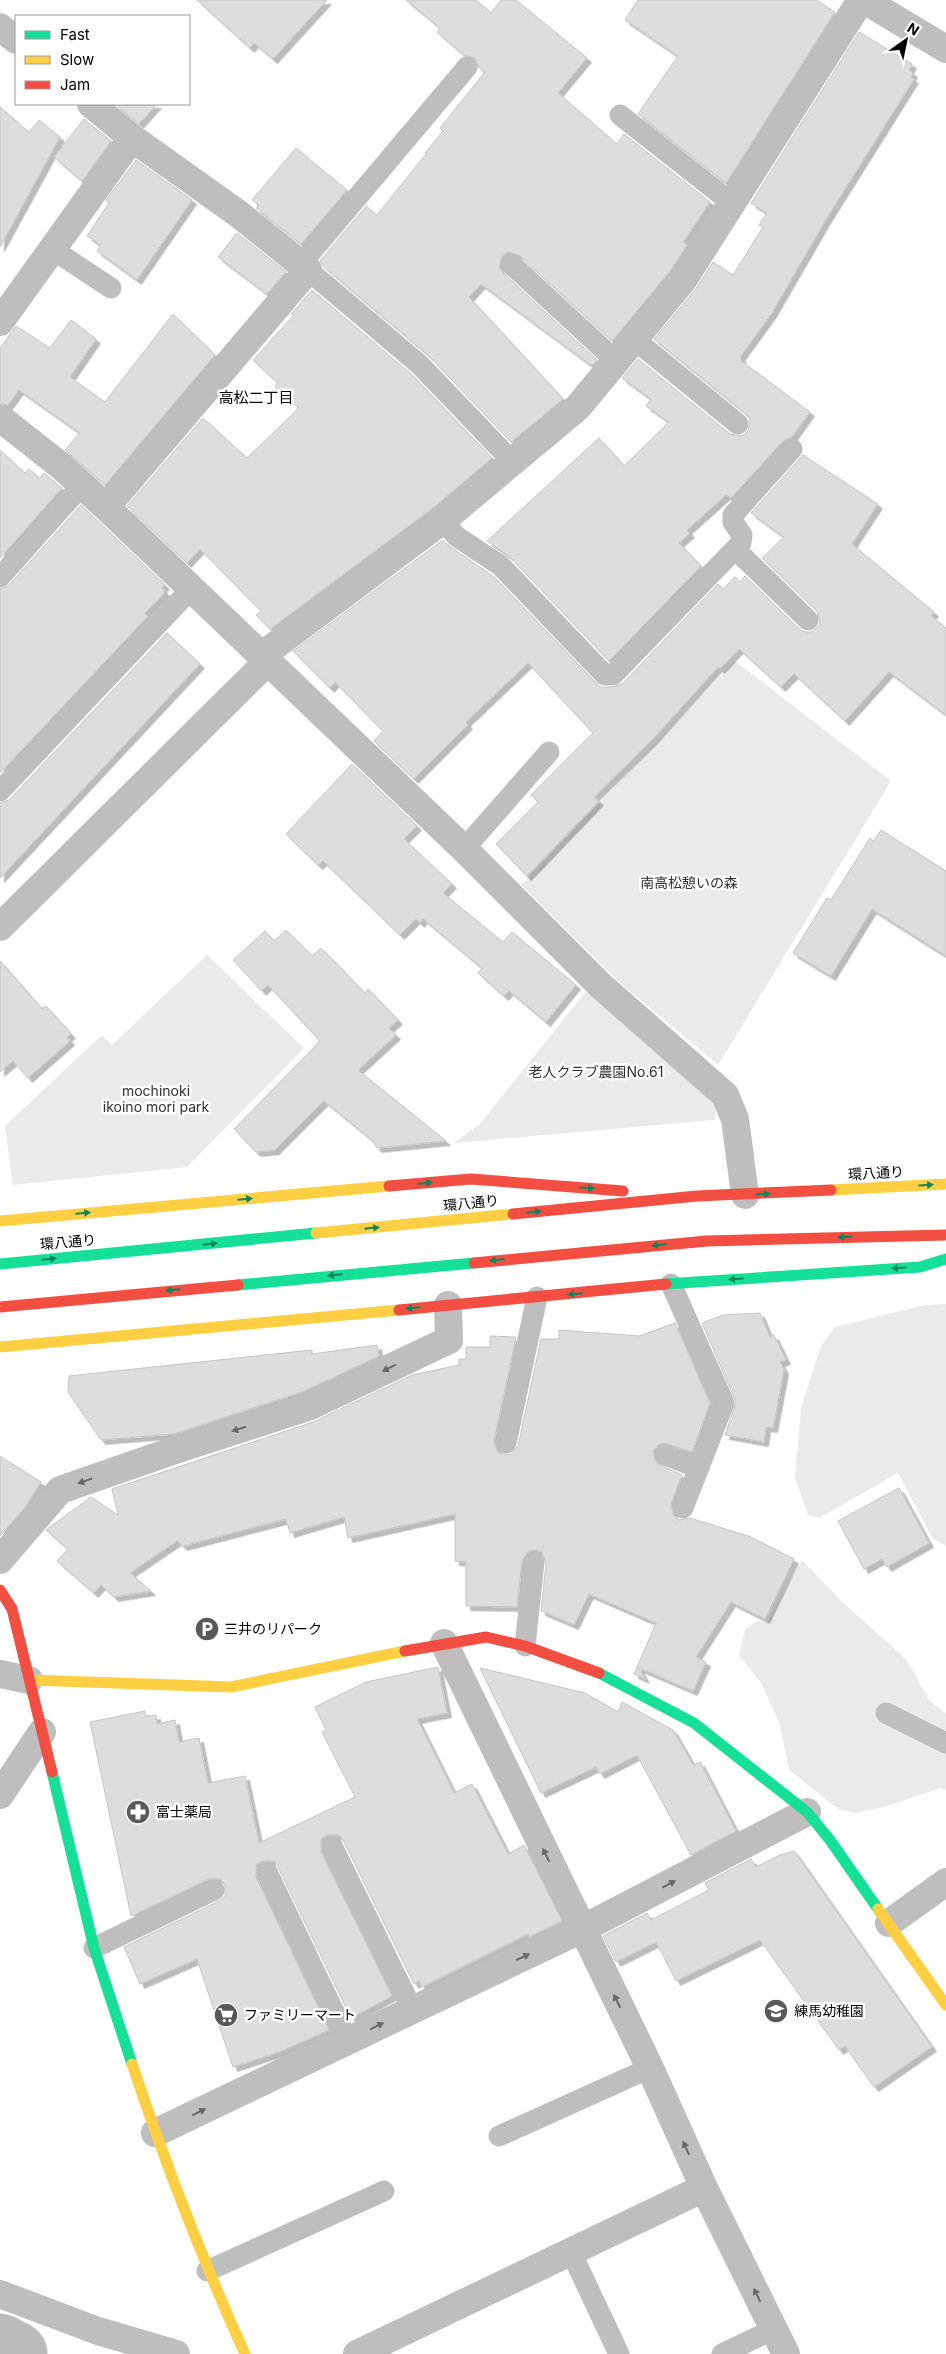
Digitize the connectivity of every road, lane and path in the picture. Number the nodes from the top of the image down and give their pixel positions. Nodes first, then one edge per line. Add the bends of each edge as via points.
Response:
1 (862, 0) edge
2 (0, 27) edge
3 (15, 39) edge
4 (946, 49) edge
5 (467, 67) dead end
6 (93, 105) edge
7 (620, 115) dead end
8 (132, 138) junction
9 (733, 204) junction
10 (52, 249) junction
11 (511, 264) dead end
12 (304, 267) junction
13 (111, 288) dead end
14 (0, 322) edge
15 (635, 340) junction
16 (617, 362) junction
17 (0, 418) edge
18 (738, 424) dead end
19 (792, 449) dead end
20 (512, 461) junction
21 (82, 485) junction
22 (106, 508) junction
23 (443, 520) junction
24 (735, 549) junction
25 (0, 577) edge
26 (191, 589) junction
27 (808, 620) dead end
28 (264, 659) junction
29 (549, 752) dead end
30 (0, 791) edge
31 (464, 849) junction
32 (0, 927) edge
33 (946, 1184) edge
34 (745, 1195) junction
35 (697, 1196) junction
36 (0, 1221) edge
37 (946, 1235) edge
38 (946, 1259) edge
39 (0, 1264) edge
40 (670, 1284) junction
41 (537, 1297) junction
42 (448, 1304) junction
43 (0, 1306) edge
44 (0, 1347) edge
45 (506, 1443) dead end
46 (665, 1455) dead end
47 (699, 1468) junction
48 (683, 1508) dead end
49 (0, 1560) edge
50 (534, 1562) dead end
51 (0, 1590) edge
52 (444, 1643) junction
53 (525, 1646) junction
54 (0, 1674) edge
55 (29, 1680) junction
56 (886, 1713) dead end
57 (42, 1732) junction
58 (946, 1743) edge
59 (0, 1795) edge
60 (807, 1812) junction
61 (332, 1846) dead end
62 (267, 1872) dead end
63 (946, 1882) edge
64 (214, 1890) dead end
65 (889, 1923) junction
66 (582, 1929) junction
67 (94, 1948) junction
68 (946, 2005) edge
69 (412, 2009) junction
70 (348, 2040) junction
71 (650, 2068) junction
72 (155, 2134) junction
73 (499, 2136) dead end
74 (704, 2188) junction
75 (384, 2191) dead end
76 (571, 2252) junction
77 (207, 2271) junction
78 (0, 2294) edge
79 (774, 2329) junction
80 (176, 2354) edge
81 (245, 2354) edge
82 (357, 2354) edge
83 (619, 2354) edge
84 (722, 2354) edge
85 (786, 2354) edge

1 - 4 street
1 - 9 street
2 - 3 street
5 - 12 lane
6 - 8 street
7 - 9 lane
8 - 10 street
8 - 12 street via 240,215
9 - 15 street via 683,280
10 - 13 lane
10 - 14 street
11 - 16 lane
12 - 20 lane via 420,365
12 - 22 street
15 - 16 street
15 - 18 lane
16 - 20 street via 578,407
17 - 21 street
19 - 24 lane via 733,516 743,539
20 - 23 street
21 - 22 street
21 - 25 lane
22 - 26 street
23 - 24 lane via 456,536 501,566 609,676
23 - 28 street
24 - 27 lane
26 - 28 street
26 - 30 lane
28 - 31 street
28 - 32 street
29 - 31 lane
31 - 34 street via 601,986 725,1095 736,1119
34 -> 33 main road, 環八通り
34 - 35 main road, 環八通り
36 -> 35 main road via 472,1179
39 -> 35 main road, 環八通り
37 -> 43 main road via 707,1241
38 -> 40 main road via 920,1267
40 -> 41 main road
40 - 47 lane via 724,1403
41 - 42 main road
41 - 45 lane
42 -> 44 main road
42 -> 49 street via 449,1340 308,1408 60,1490
46 - 47 lane
47 - 48 lane
50 - 53 lane
51 - 55 main road via 12,1609
52 - 53 main road via 486,1637
52 - 55 main road via 231,1687
66 -> 52 street
53 - 60 main road via 602,1674 694,1723
54 - 55 street
55 - 57 main road
56 - 58 lane
57 - 59 street
57 - 67 main road
60 - 65 main road
66 -> 60 street
61 - 69 lane
62 - 70 lane
63 - 65 street
64 - 67 lane
65 - 68 main road
69 -> 66 street
71 -> 66 street
67 - 72 main road
70 -> 69 street
72 -> 70 street
71 - 73 lane
74 -> 71 street
72 - 77 main road
74 - 76 street
79 -> 74 street
75 - 77 lane
76 - 82 street
76 - 83 lane
77 - 81 main road
78 - 80 street via 98,2331
79 - 84 lane
79 - 85 street

